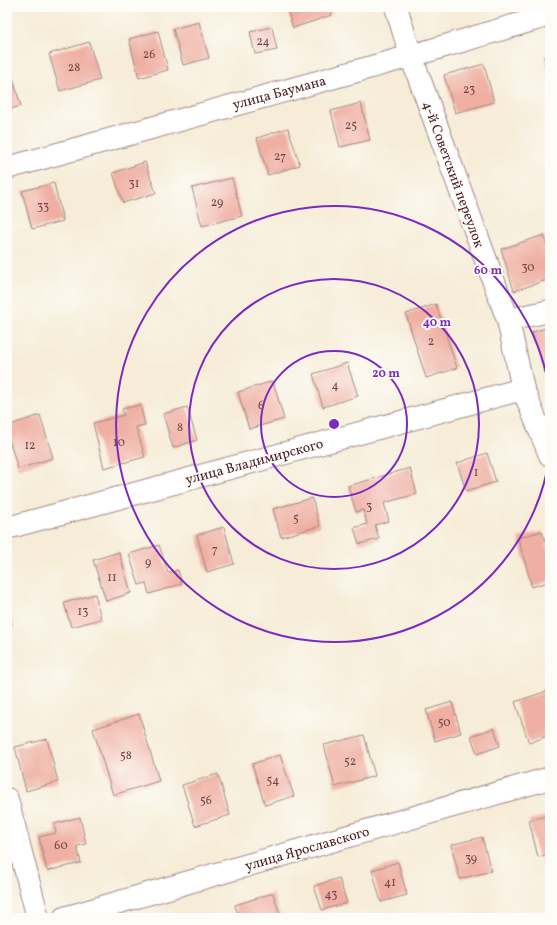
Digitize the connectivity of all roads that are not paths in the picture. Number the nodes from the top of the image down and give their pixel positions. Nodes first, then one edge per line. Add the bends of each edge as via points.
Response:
1 (396, 7) edge
2 (550, 15) edge
3 (411, 56) junction
4 (7, 168) edge
5 (550, 311) edge
6 (508, 320) junction
7 (524, 389) junction
8 (550, 455) edge
9 (7, 528) edge
10 (550, 778) edge
11 (7, 799) edge
12 (38, 918) edge
13 (64, 918) edge

1 - 3 street, 4-й Советский переулок
2 - 3 street, улица Баумана
3 - 4 street, улица Баумана
3 - 6 street, 4-й Советский переулок
5 - 6 street
6 - 7 street, 4-й Советский переулок
7 - 8 street, 4-й Советский переулок
7 - 9 street, улица Владимирского
10 - 13 street, улица Ярославского
11 - 12 street

